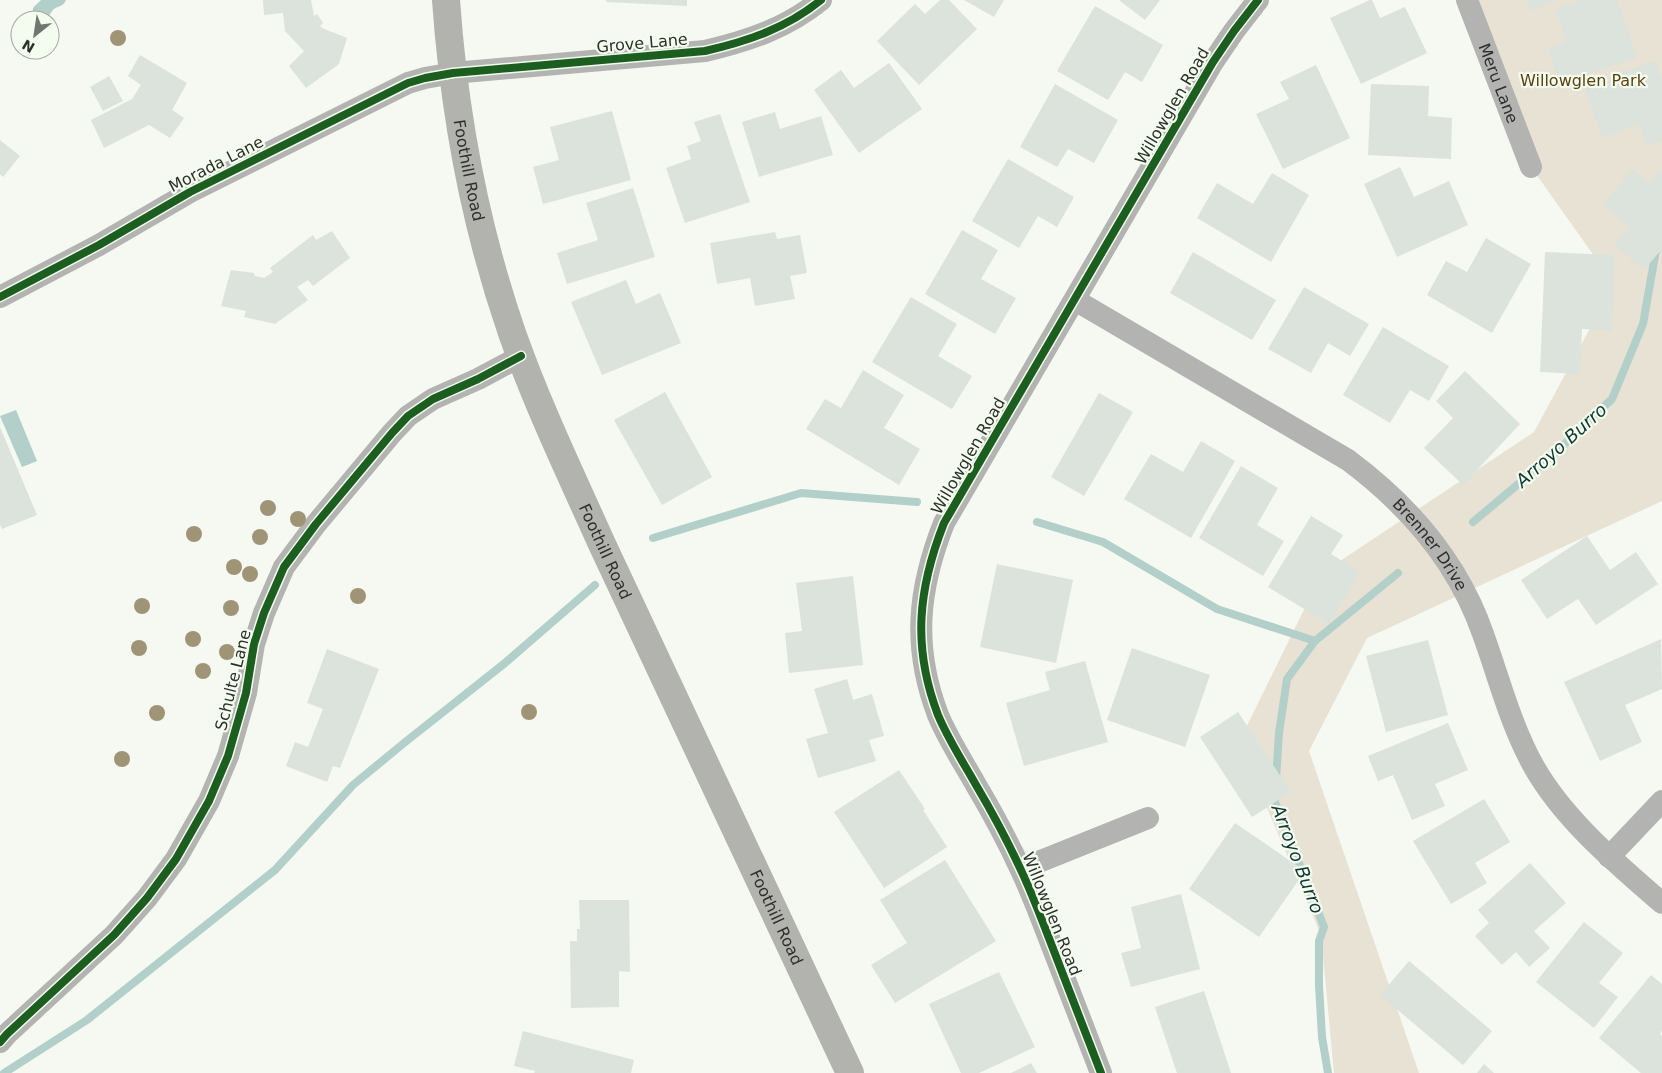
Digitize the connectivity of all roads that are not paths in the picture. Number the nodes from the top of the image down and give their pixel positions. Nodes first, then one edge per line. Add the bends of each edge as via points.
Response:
1 (446, 0) edge
2 (821, 0) edge
3 (1258, 0) edge
4 (1466, 0) edge
5 (452, 73) junction
6 (1531, 167) dead end
7 (0, 297) edge
8 (1075, 300) junction
9 (521, 356) junction
10 (1662, 801) edge
11 (1148, 818) dead end
12 (1610, 857) junction
13 (1021, 869) junction
14 (1662, 903) edge
15 (0, 1042) edge
16 (850, 1073) edge
17 (1101, 1073) edge

1 - 5 main road, Foothill Road
2 - 5 street, Grove Lane via 775,30 741,43 705,51
3 - 8 street, Willowglen Road via 1213,62
4 - 6 street, Meru Lane
5 - 7 street, Morada Lane via 408,83 190,192
5 - 9 main road, Foothill Road via 478,214
8 - 12 street, Brenner Drive via 1348,460 1376,481 1414,518 1462,586 1483,632 1515,729 1534,766 1556,800
8 - 13 street, Willowglen Road via 944,523 926,578 921,619 922,652 938,716
9 - 15 street, Schulte Lane via 433,399 408,416 316,524 284,567 264,613 228,756 209,801 176,859 114,935
9 - 16 main road, Foothill Road via 601,542
10 - 12 street
11 - 13 street
12 - 14 street, Brenner Drive
13 - 17 street, Willowglen Road

